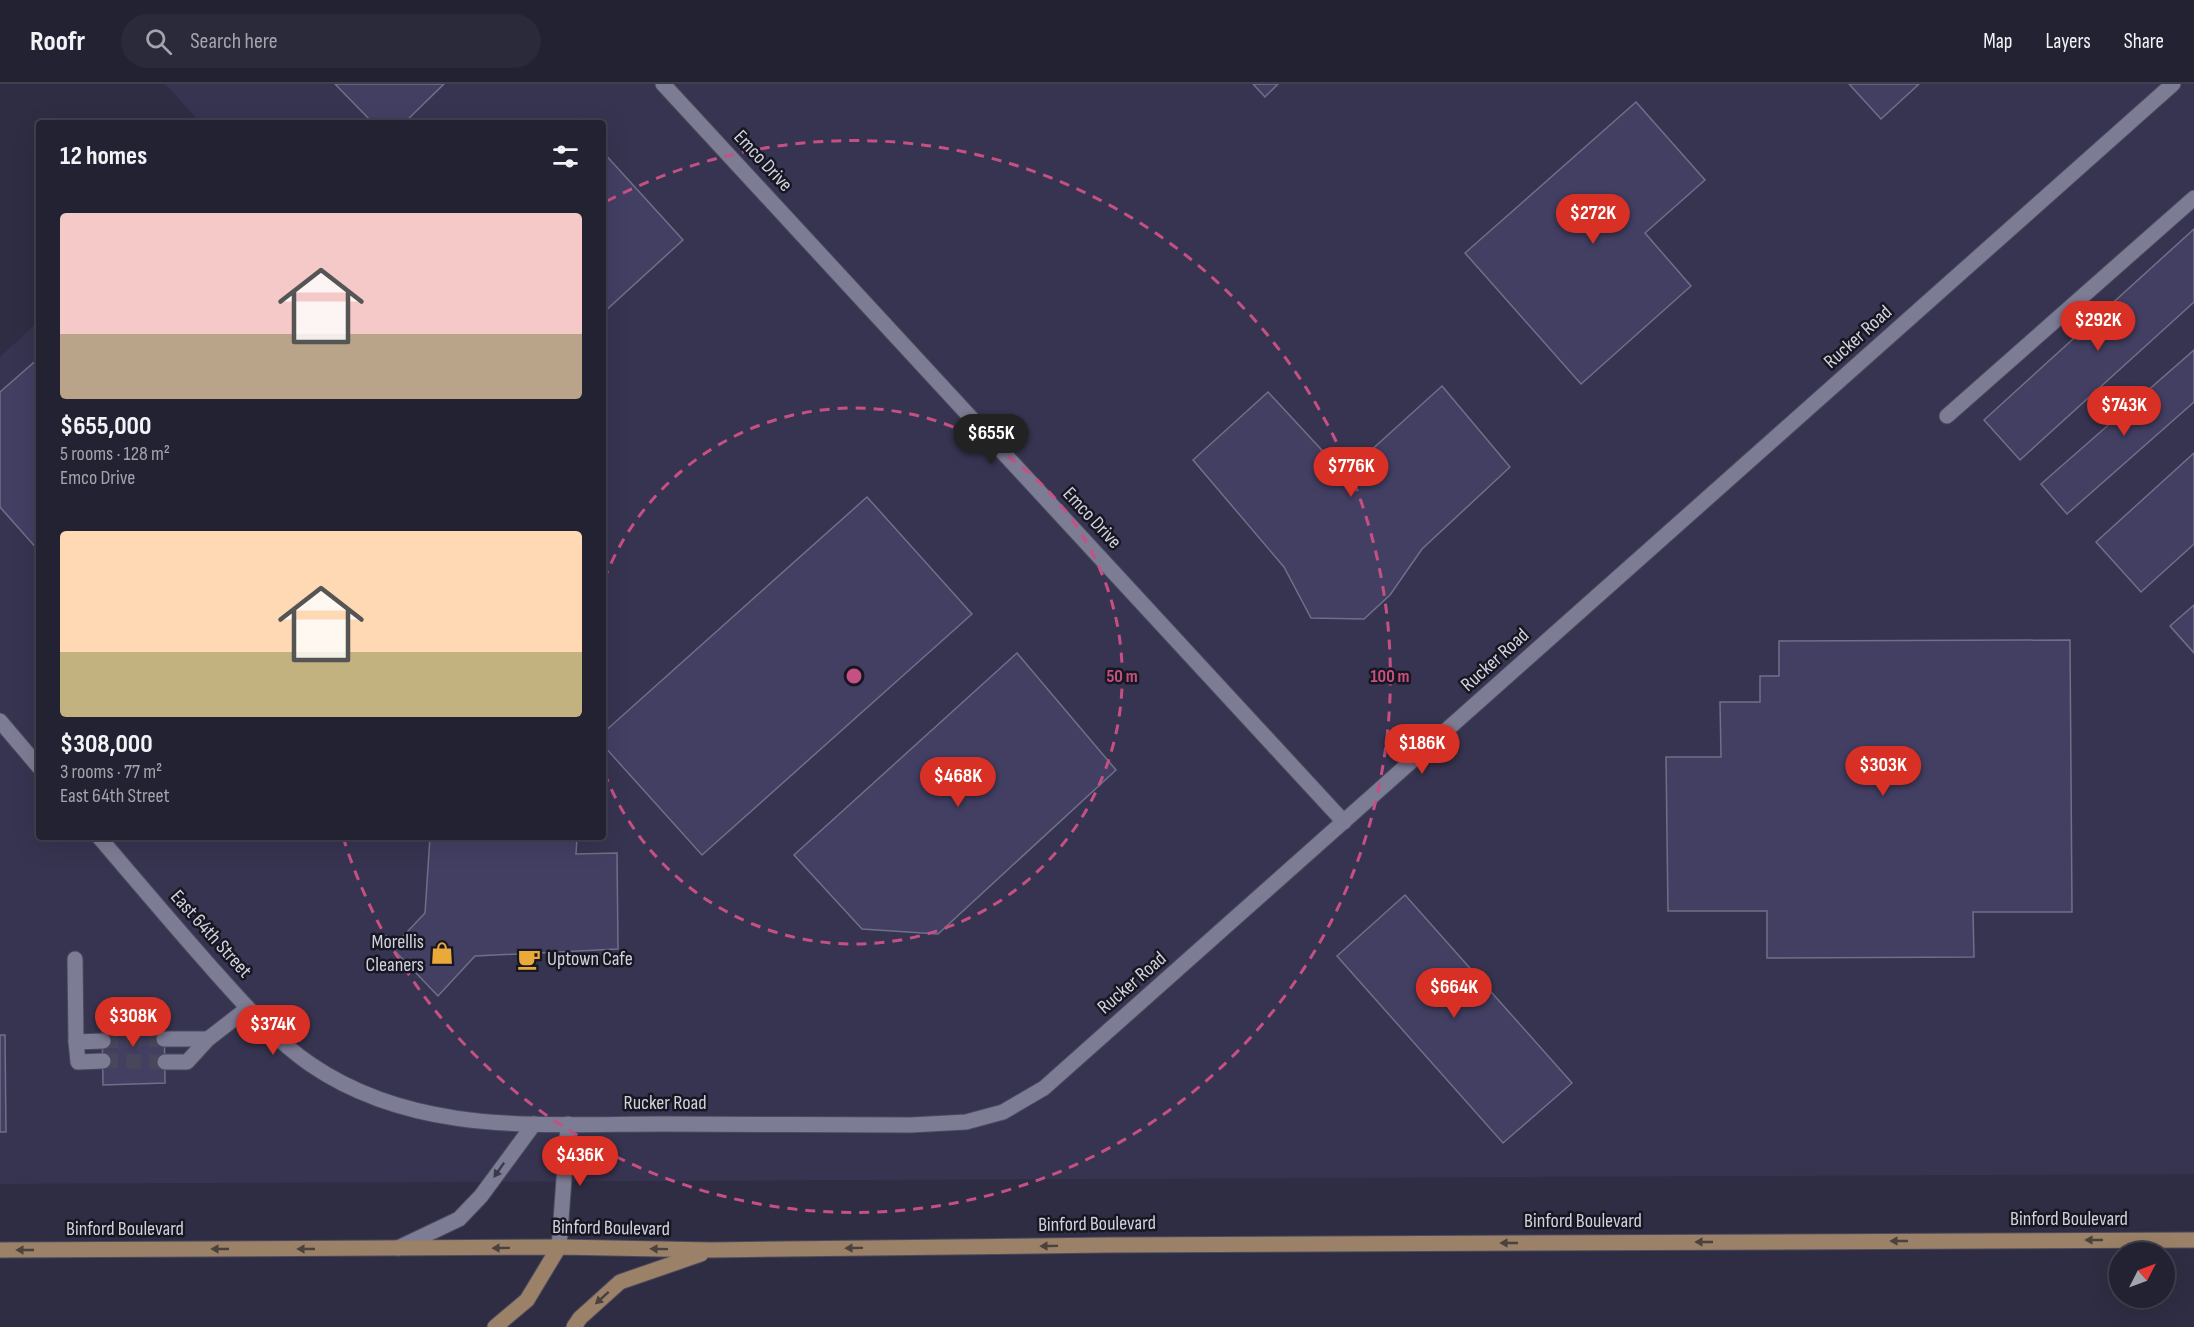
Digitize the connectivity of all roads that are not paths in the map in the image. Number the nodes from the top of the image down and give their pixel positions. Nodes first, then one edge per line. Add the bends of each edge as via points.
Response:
1 (663, 84) edge
2 (2173, 84) edge
3 (2194, 198) edge
4 (1947, 417) dead end
5 (0, 721) edge
6 (36, 763) edge
7 (1344, 822) junction
8 (102, 840) edge
9 (75, 959) dead end
10 (248, 1008) junction
11 (164, 1039) tunnel mouth
12 (208, 1039) junction
13 (103, 1041) tunnel mouth
14 (76, 1042) junction
15 (103, 1061) tunnel mouth
16 (165, 1062) tunnel mouth
17 (534, 1124) junction
18 (568, 1124) junction
19 (2194, 1240) edge
20 (559, 1248) junction
21 (396, 1249) junction
22 (0, 1250) edge
23 (712, 1250) junction
24 (495, 1327) edge
25 (574, 1327) edge

1 - 7 street, Emco Drive
2 - 7 street, Rucker Road
3 - 4 street
5 - 6 street
7 - 18 street, Rucker Road via 1044,1088 1002,1112 966,1122 911,1125
8 - 10 street, East 64th Street
9 - 14 street
10 - 12 street
10 - 17 street, East 64th Street via 296,1053 369,1096 458,1119
11 - 12 street
12 - 16 street via 187,1062
13 - 14 street
14 - 15 street via 78,1062
17 - 18 street, Rucker Road
17 -> 21 street via 481,1196 459,1219
18 - 20 street
19 -> 23 main road, Binford Boulevard
20 -> 21 main road, Binford Boulevard
23 -> 20 main road, Binford Boulevard
20 - 24 main road via 527,1300
21 -> 22 main road, Binford Boulevard
23 -> 25 main road via 620,1282

